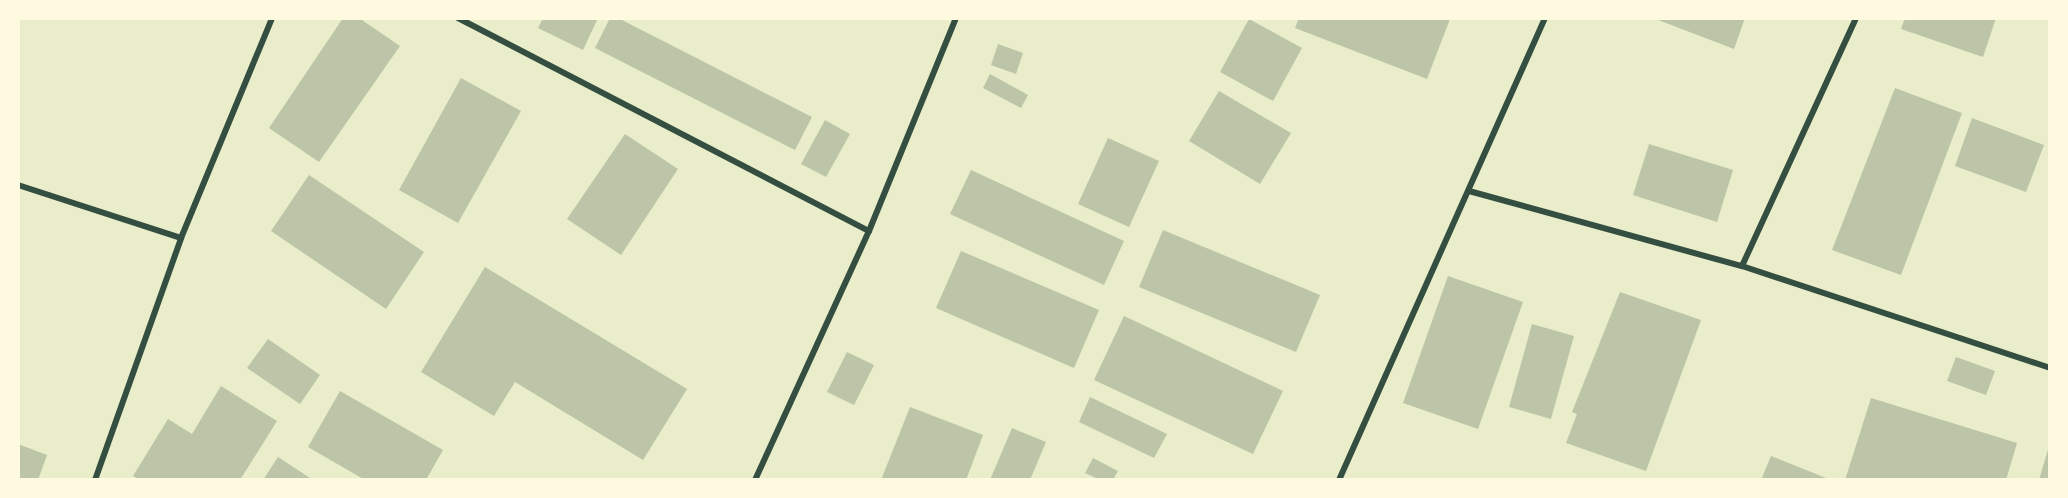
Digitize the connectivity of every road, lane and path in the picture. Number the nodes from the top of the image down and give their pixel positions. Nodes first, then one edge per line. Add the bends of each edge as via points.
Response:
1 (272, 18) edge
2 (458, 18) edge
3 (956, 18) edge
4 (1545, 18) edge
5 (1856, 18) edge
6 (18, 185) edge
7 (1468, 191) junction
8 (869, 231) junction
9 (181, 238) junction
10 (1742, 266) junction
11 (2050, 368) edge
12 (94, 480) edge
13 (755, 480) edge
14 (1339, 480) edge

1 - 9 street
2 - 8 street
3 - 8 street
4 - 7 street
5 - 10 street
6 - 9 street
7 - 10 street
7 - 14 street
8 - 13 street
9 - 12 street
10 - 11 street

